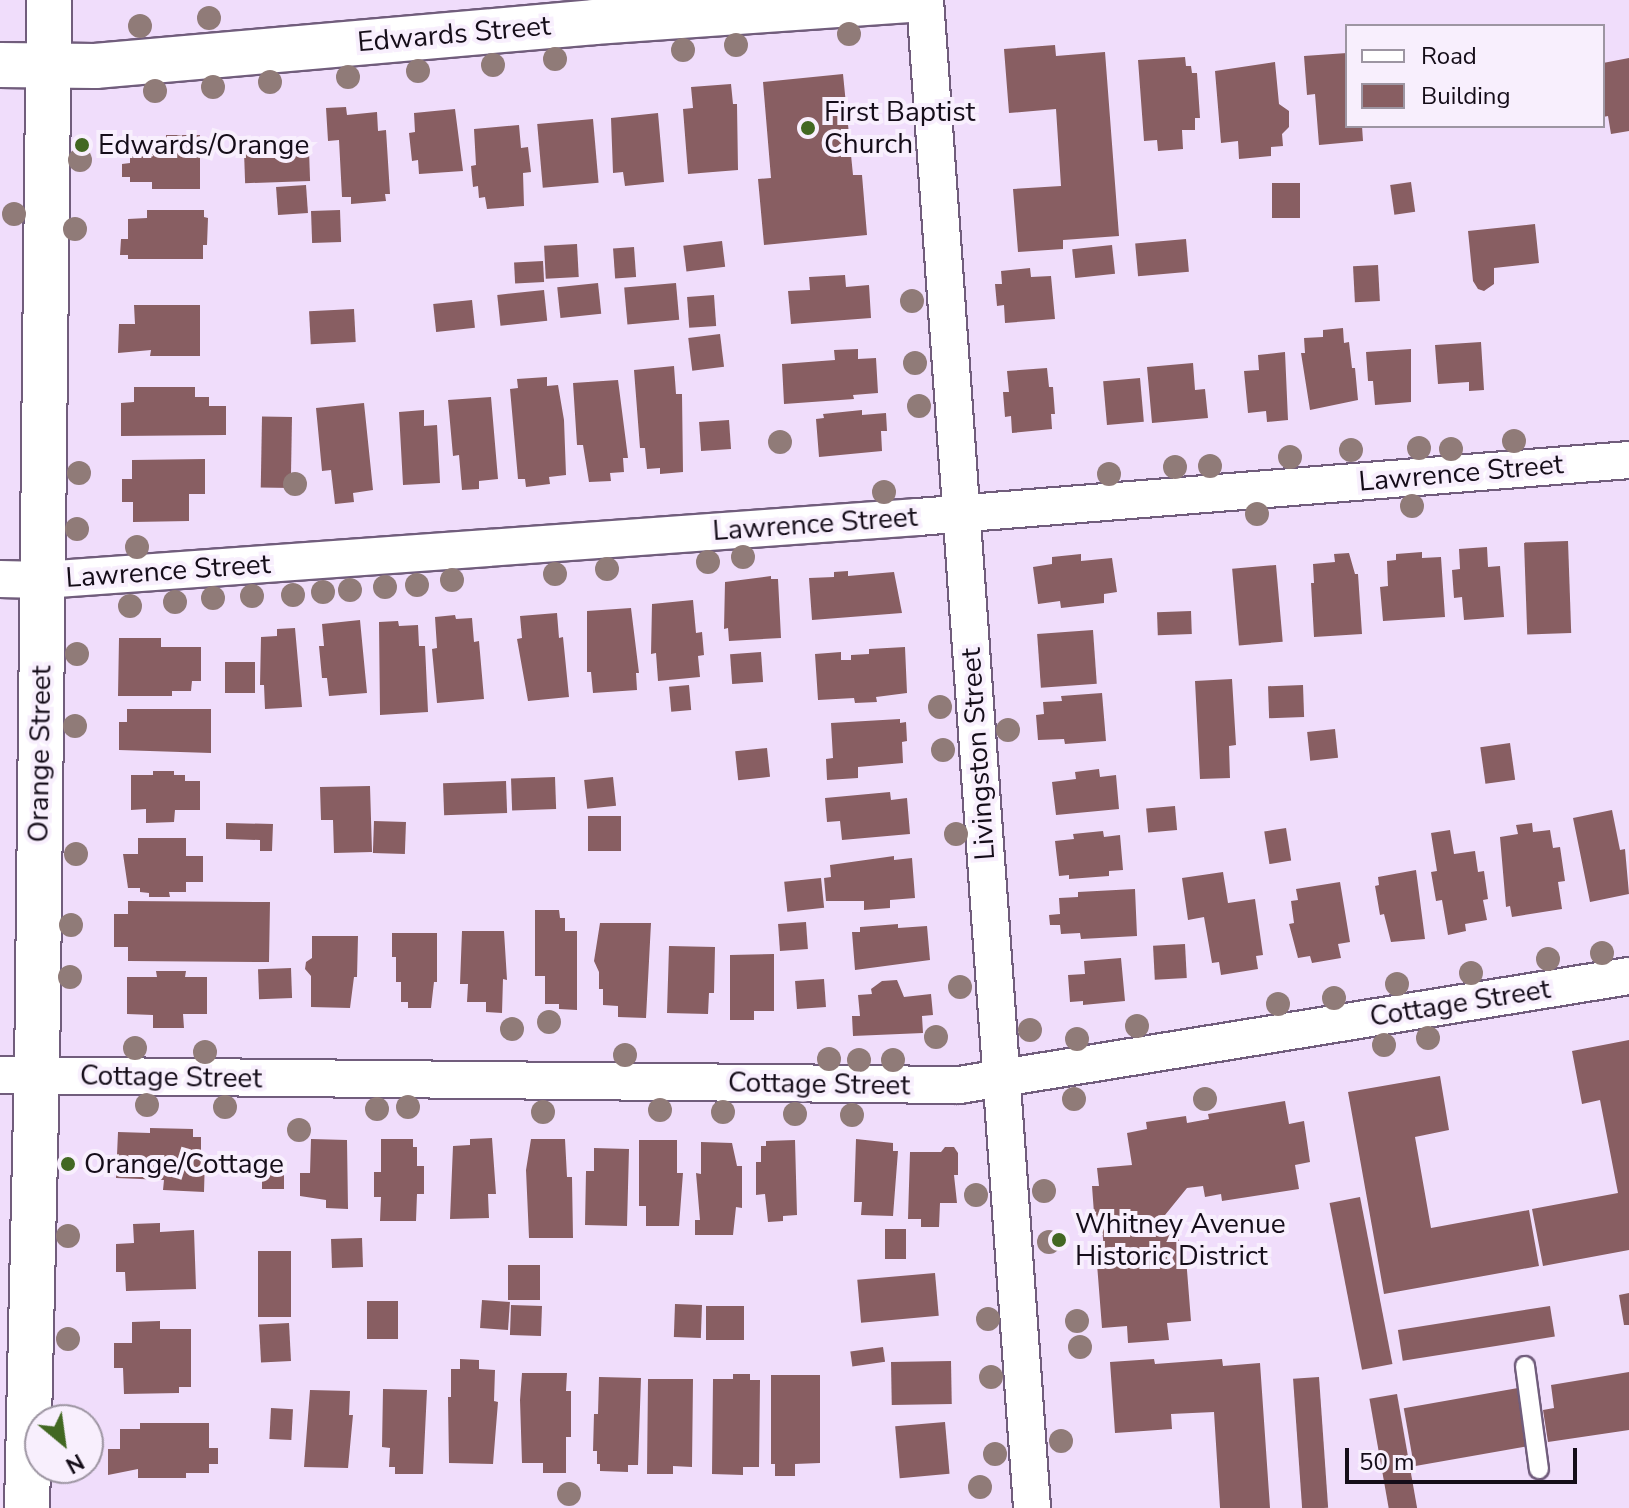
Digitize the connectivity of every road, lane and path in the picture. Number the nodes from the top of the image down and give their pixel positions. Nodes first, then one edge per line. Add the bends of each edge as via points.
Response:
1 (49, 0) edge
2 (908, 0) edge
3 (925, 0) edge
4 (0, 65) edge
5 (49, 68) junction
6 (1629, 460) edge
7 (959, 514) junction
8 (0, 579) edge
9 (43, 580) junction
10 (1629, 976) edge
11 (18, 1075) edge
12 (1003, 1079) junction
13 (1525, 1366) dead end
14 (1539, 1469) dead end
15 (27, 1508) edge
16 (1032, 1508) edge

1 - 5 main road, Orange Street
2 - 5 main road, Edwards Street
3 - 7 street, Livingston Street
4 - 5 main road, Edwards Street
5 - 9 main road, Orange Street
6 - 7 street, Lawrence Street
7 - 9 street, Lawrence Street
7 - 12 street, Livingston Street
8 - 9 street, Lawrence Street
9 - 11 main road, Orange Street
10 - 12 street, Cottage Street
11 - 12 street, Cottage Street via 959,1085
11 - 15 main road, Orange Street
12 - 16 street, Livingston Street
13 - 14 lane

